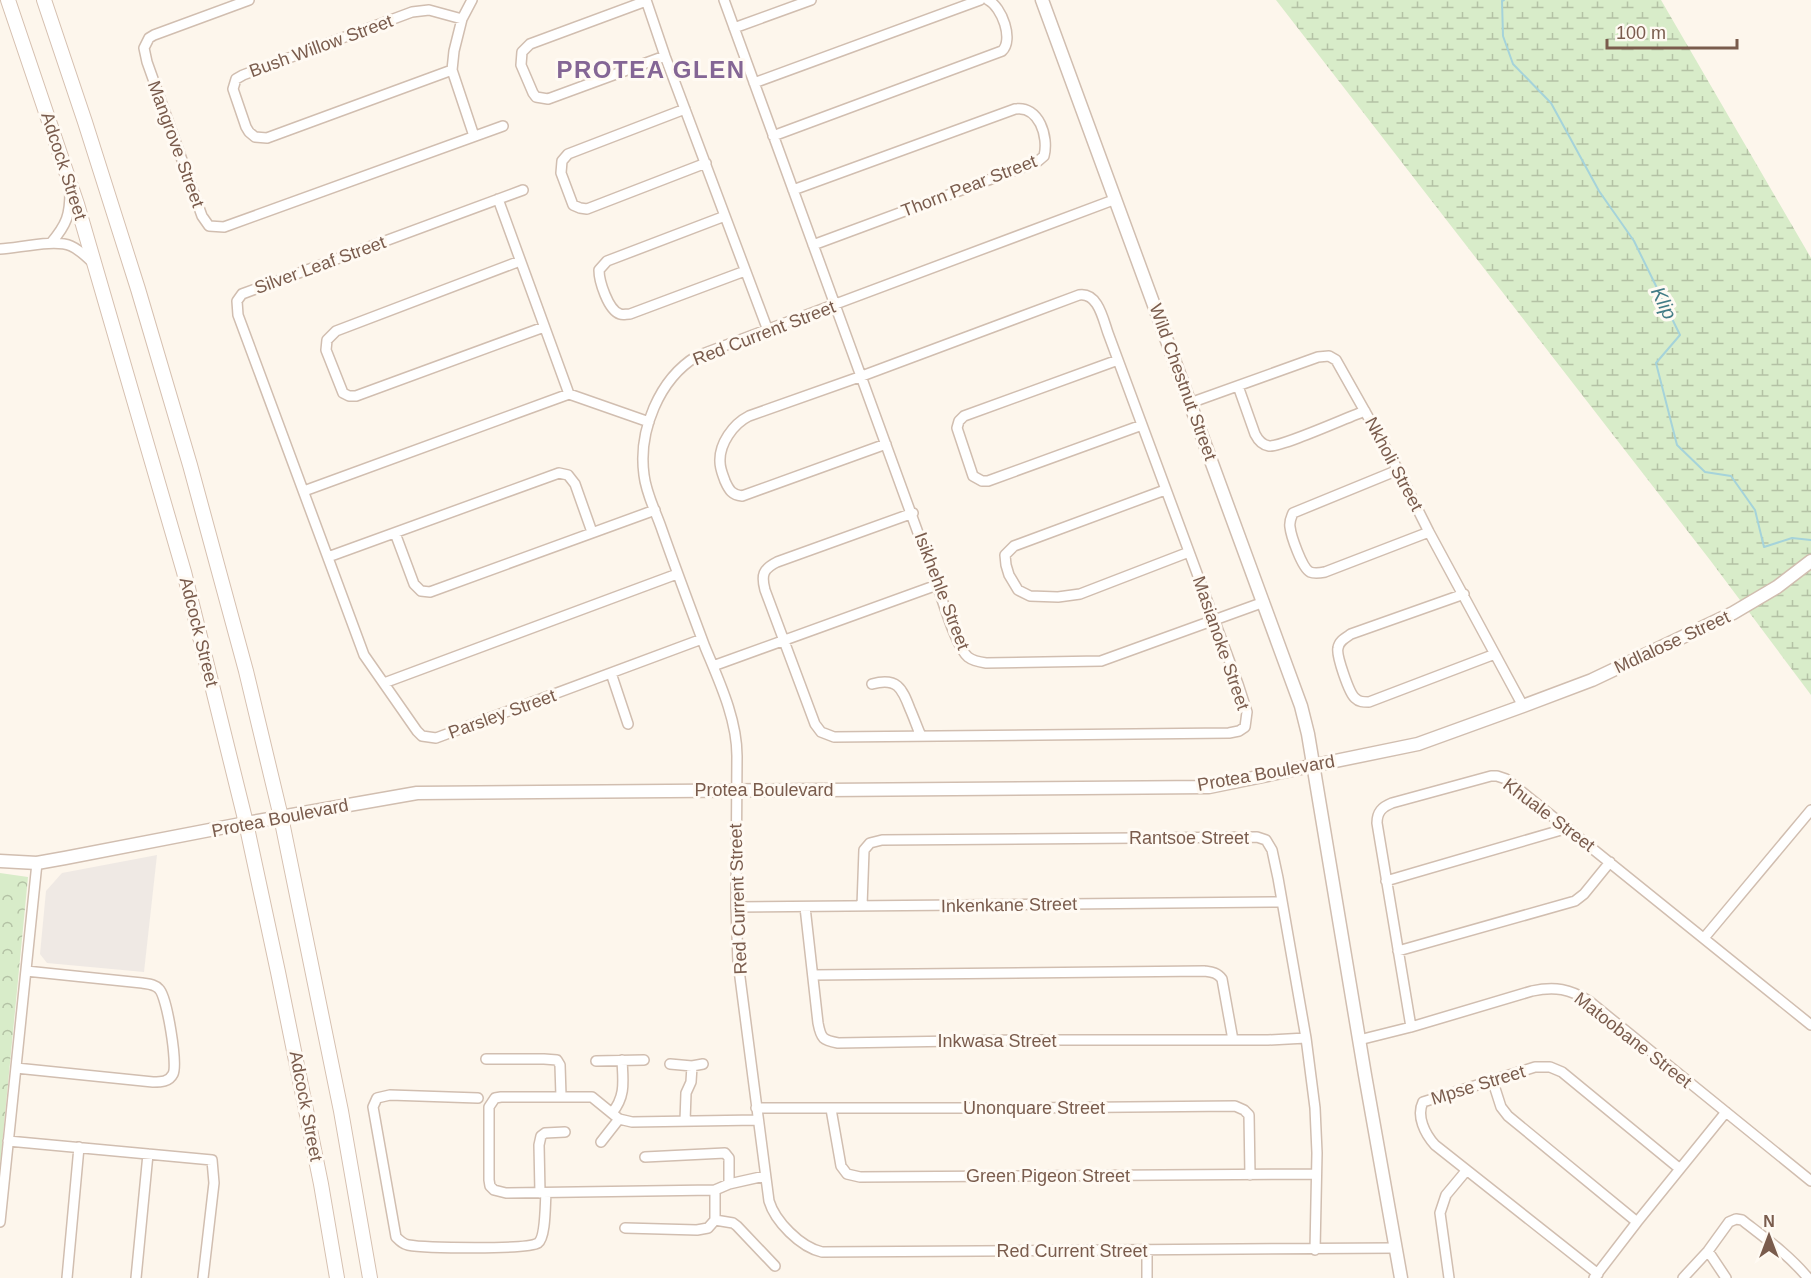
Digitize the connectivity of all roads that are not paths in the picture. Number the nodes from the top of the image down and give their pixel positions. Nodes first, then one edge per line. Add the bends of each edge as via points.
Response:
1 (8, 0) edge
2 (44, 0) edge
3 (249, 0) edge
4 (472, 0) edge
5 (646, 0) edge
6 (724, 0) edge
7 (811, 0) edge
8 (980, 0) edge
9 (988, 0) edge
10 (1042, 0) edge
11 (462, 19) junction
12 (734, 28) junction
13 (665, 56) junction
14 (452, 70) junction
15 (754, 83) junction
16 (685, 109) junction
17 (503, 126) dead end
18 (474, 136) junction
19 (773, 136) junction
20 (706, 163) junction
21 (69, 183) junction
22 (523, 190) dead end
23 (793, 190) junction
24 (498, 199) junction
25 (1116, 199) junction
26 (725, 216) junction
27 (51, 243) junction
28 (813, 245) junction
29 (0, 249) edge
30 (520, 261) junction
31 (95, 265) junction
32 (745, 271) junction
33 (835, 305) junction
34 (544, 327) junction
35 (767, 328) junction
36 (1118, 360) junction
37 (862, 376) junction
38 (1238, 386) junction
39 (569, 394) junction
40 (1190, 403) junction
41 (1365, 411) junction
42 (649, 422) junction
43 (1142, 425) junction
44 (886, 444) junction
45 (1398, 470) junction
46 (303, 488) junction
47 (1165, 490) junction
48 (655, 510) junction
49 (913, 513) junction
50 (592, 532) junction
51 (1429, 532) junction
52 (395, 533) junction
53 (1189, 552) junction
54 (328, 557) junction
55 (1811, 561) edge
56 (678, 574) junction
57 (937, 585) junction
58 (1464, 594) junction
59 (1264, 602) junction
60 (1214, 621) junction
61 (702, 639) junction
62 (785, 641) junction
63 (1495, 654) junction
64 (713, 666) junction
65 (611, 673) junction
66 (384, 682) junction
67 (872, 684) dead end
68 (1523, 706) junction
69 (628, 724) dead end
70 (921, 736) junction
71 (1312, 766) junction
72 (736, 790) junction
73 (1811, 810) edge
74 (281, 817) junction
75 (246, 824) junction
76 (1568, 828) junction
77 (0, 861) edge
78 (1610, 862) junction
79 (37, 863) junction
80 (1386, 881) junction
81 (1282, 902) junction
82 (736, 906) junction
83 (805, 906) junction
84 (862, 906) junction
85 (1704, 938) junction
86 (1398, 951) junction
87 (26, 971) junction
88 (813, 975) junction
89 (1811, 1025) edge
90 (1411, 1027) junction
91 (1306, 1038) junction
92 (1233, 1040) junction
93 (1359, 1040) junction
94 (486, 1059) dead end
95 (622, 1060) junction
96 (644, 1060) dead end
97 (596, 1061) dead end
98 (670, 1064) dead end
99 (703, 1064) dead end
100 (692, 1066) junction
101 (16, 1068) junction
102 (1492, 1079) junction
103 (561, 1096) junction
104 (478, 1098) dead end
105 (756, 1108) junction
106 (831, 1109) junction
107 (1726, 1112) junction
108 (616, 1116) junction
109 (758, 1120) junction
110 (685, 1121) junction
111 (565, 1132) dead end
112 (9, 1141) junction
113 (601, 1142) dead end
114 (80, 1147) junction
115 (148, 1154) junction
116 (645, 1157) dead end
117 (1680, 1169) junction
118 (1466, 1171) junction
119 (1316, 1174) junction
120 (1250, 1175) junction
121 (765, 1176) junction
122 (1811, 1181) edge
123 (729, 1184) junction
124 (716, 1190) junction
125 (543, 1193) junction
126 (715, 1220) junction
127 (0, 1222) edge
128 (1637, 1222) junction
129 (625, 1228) dead end
130 (1395, 1248) junction
131 (1315, 1250) junction
132 (1147, 1251) junction
133 (1708, 1251) junction
134 (775, 1266) dead end
135 (1596, 1276) edge
136 (67, 1278) edge
137 (136, 1278) edge
138 (204, 1278) edge
139 (337, 1278) edge
140 (370, 1278) edge
141 (1147, 1278) edge
142 (1401, 1278) edge
143 (1449, 1278) edge
144 (1683, 1278) edge
145 (1726, 1278) edge
146 (1808, 1278) edge

1 - 21 main road, Adcock Street
2 - 74 main road, Adcock Street via 190,465
3 - 18 street, Mangrove Street via 154,35 144,48 202,216 210,226 224,227
4 - 11 street
5 - 13 street
5 - 13 street via 530,44 522,52 521,65 533,93 548,99
6 - 12 street, Isikhehle Street
7 - 12 street
8 - 15 street
9 - 19 street via 999,9 1008,36 1002,51
10 - 25 street, Wild Chestnut Street
11 - 14 street
11 - 14 street, Bush Willow Street via 429,10 412,12 243,75 233,89 249,132 267,138
12 - 15 street, Isikhehle Street
13 - 16 street
14 - 18 street
15 - 19 street, Isikhehle Street
16 - 20 street
16 - 20 street via 568,154 562,161 561,173 573,205 587,209
17 - 18 street, Mangrove Street
19 - 23 street, Isikhehle Street
20 - 26 street
21 - 27 street via 68,215
21 - 31 main road, Adcock Street
22 - 24 street, Silver Leaf Street
23 - 28 street, Isikhehle Street
23 - 28 street, Thorn Pear Street via 1015,109 1030,110 1038,120 1046,147 1037,162
24 - 30 street
24 - 46 street, Silver Leaf Street via 238,297 238,315
25 - 33 street, Red Current Street
25 - 40 street, Wild Chestnut Street
26 - 32 street
26 - 32 street via 607,261 599,270 600,279 612,308 623,315
27 - 29 street
27 - 31 street via 69,245
28 - 33 street, Isikhehle Street
30 - 34 street
30 - 34 street via 336,332 327,340 326,350 344,393 356,396
31 - 75 main road, Adcock Street via 179,551
32 - 35 street
33 - 35 street, Red Current Street
33 - 37 street, Isikhehle Street
34 - 39 street
35 - 42 street, Red Current Street via 685,363 661,394
36 - 37 street, Masianoke Street via 1097,305 1092,297 1083,294
36 - 43 street, Masianoke Street
36 - 43 street via 964,416 957,428 973,476 988,481
37 - 44 street, Isikhehle Street
37 - 44 street via 740,420 721,451 721,470 732,493 747,495
38 - 40 street, Nkholi Street
38 - 41 street, Nkholi Street via 1329,356 1340,364
38 - 41 street via 1255,434 1266,446
39 - 42 street
39 - 46 street
40 - 59 street, Wild Chestnut Street
41 - 45 street, Nkholi Street
42 - 48 street, Red Current Street via 644,474
43 - 47 street, Masianoke Street
44 - 49 street, Isikhehle Street
45 - 51 street, Nkholi Street
45 - 51 street via 1293,513 1290,530 1302,562 1312,573 1325,572
46 - 54 street, Parsley Street
47 - 53 street, Masianoke Street
47 - 53 street via 1014,546 1005,555 1009,575 1018,590 1030,596 1076,595
48 - 50 street
48 - 56 street, Red Current Street
49 - 57 street, Isikhehle Street
49 - 62 street via 766,568 763,583
50 - 52 street via 575,484 568,475 559,473
50 - 52 street via 425,592 414,584
51 - 58 street, Nkholi Street
52 - 54 street
53 - 60 street, Masianoke Street
54 - 66 street, Parsley Street via 364,654
55 - 68 street, Mdlalose Street via 1733,613 1592,680
56 - 61 street, Red Current Street
56 - 66 street
57 - 60 street, Isikhehle Street via 963,651 979,662 1101,661
57 - 62 street
58 - 63 street, Nkholi Street
58 - 63 street via 1341,641 1338,655 1352,694 1357,700 1369,702
59 - 60 street, Isikhehle Street
59 - 71 street, Wild Chestnut Street via 1301,706
60 - 70 street, Masianoke Street via 1245,707 1246,724 1239,731
61 - 64 street, Red Current Street
61 - 65 street, Parsley Street
62 - 64 street
62 - 70 street, Masianoke Street via 821,732 834,737
63 - 68 street, Nkholi Street
64 - 72 street, Red Current Street via 736,735
65 - 66 street, Parsley Street via 436,738 417,731
65 - 69 street
67 - 70 street via 888,681 899,686
68 - 71 street, Protea Boulevard via 1423,742
71 - 72 street, Protea Boulevard via 1196,788
71 - 93 street, Wild Chestnut Street
72 - 74 street, Protea Boulevard via 417,793
72 - 82 street, Red Current Street
73 - 85 street
74 - 75 street, Protea Boulevard
74 - 140 main road, Adcock Street
75 - 79 street, Protea Boulevard
75 - 139 main road, Adcock Street via 292,1037
76 - 78 street, Khuale Street
76 - 80 street
76 - 80 street, Khuale Street via 1497,776 1392,803 1381,810 1377,823
77 - 79 street, Protea Boulevard
78 - 85 street, Khuale Street
78 - 86 street via 1575,901
79 - 87 street
80 - 86 street, Khuale Street
81 - 84 street, Inkenkane Street
81 - 84 street, Rantsoe Street via 1272,850 1266,840 1257,837 882,840 870,843 864,850
81 - 91 street, Rantsoe Street
82 - 83 street, Inkenkane Street
82 - 105 street, Red Current Street via 738,962
83 - 84 street, Inkenkane Street
83 - 88 street, Inkwasa Street
85 - 89 street, Khuale Street
86 - 90 street, Khuale Street
87 - 101 street
87 - 101 street via 158,987 166,1002 175,1065 172,1077 153,1082
88 - 92 street via 1214,972 1222,979
88 - 92 street, Inkwasa Street via 820,1032 824,1040 838,1043
90 - 93 street, Matoobane Street
90 - 107 street, Matoobane Street via 1532,991 1564,989 1589,1001
91 - 92 street, Inkwasa Street
91 - 119 street, Rantsoe Street via 1315,1108
93 - 130 street, Wild Chestnut Street
94 - 103 street via 557,1060
95 - 96 street
95 - 97 street
95 - 108 street via 622,1095
98 - 100 street
99 - 100 street
100 - 110 street
101 - 112 street
102 - 117 street, Mpse Street via 1534,1067 1555,1068
102 - 118 street, Mpse Street via 1426,1099 1422,1104 1421,1115 1428,1136
102 - 128 street via 1508,1116
103 - 108 street via 592,1097
103 - 125 street via 501,1097 495,1098 489,1107 490,1186 498,1192
104 - 125 street via 390,1095 374,1102 396,1237 406,1245 425,1246 534,1244 543,1231
105 - 106 street, Unonquare Street
105 - 109 street, Red Current Street
106 - 120 street, Green Pigeon Street via 841,1166 848,1174 860,1177
106 - 120 street, Unonquare Street via 1235,1106 1249,1115
107 - 117 street
107 - 122 street, Matoobane Street
108 - 110 street via 632,1122
108 - 113 street
109 - 110 street
109 - 121 street, Red Current Street
111 - 125 street via 545,1132 540,1136
112 - 114 street
112 - 127 street
114 - 115 street
114 - 136 street
115 - 137 street
115 - 138 street via 212,1160 214,1183
116 - 123 street via 725,1153 729,1158
117 - 128 street
118 - 135 street, Mpse Street
118 - 143 street via 1446,1195 1440,1213
119 - 120 street, Green Pigeon Street
119 - 131 street, Rantsoe Street
121 - 123 street
121 - 132 street, Red Current Street via 778,1221 812,1249 822,1252
123 - 124 street
124 - 125 street
124 - 126 street
126 - 129 street via 703,1229
126 - 134 street via 737,1226
128 - 135 street
130 - 131 street, Red Current Street
130 - 142 street, Wild Chestnut Street
131 - 132 street, Red Current Street
132 - 141 street
133 - 144 street
133 - 145 street
133 - 146 street via 1729,1222 1739,1219

